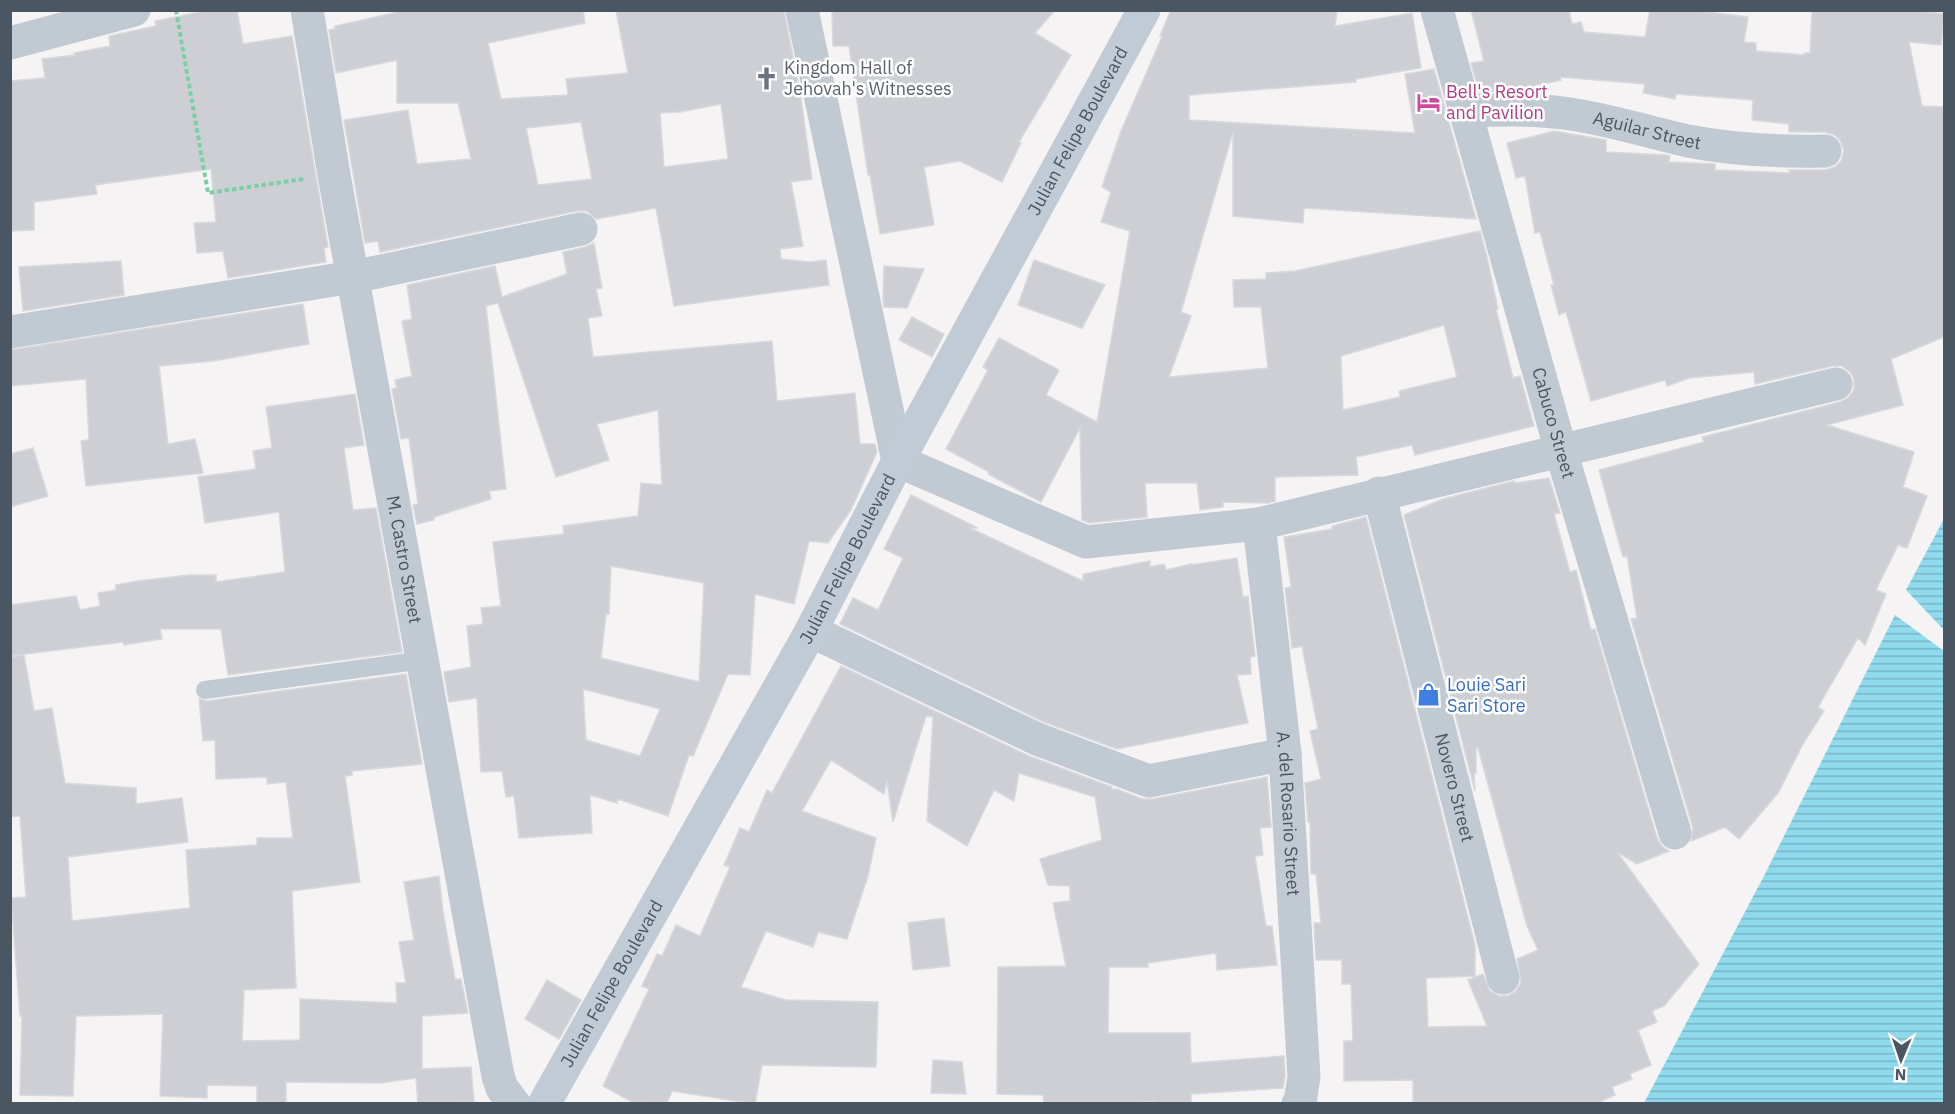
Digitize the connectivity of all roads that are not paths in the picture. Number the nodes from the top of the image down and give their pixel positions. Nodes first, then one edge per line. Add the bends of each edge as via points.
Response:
1 (134, 10) edge
2 (307, 10) edge
3 (802, 10) edge
4 (1144, 10) edge
5 (1437, 10) edge
6 (10, 43) edge
7 (1467, 111) junction
8 (1825, 151) dead end
9 (581, 230) dead end
10 (353, 277) junction
11 (10, 332) edge
12 (1836, 384) dead end
13 (1561, 451) junction
14 (898, 460) junction
15 (1379, 493) junction
16 (1259, 524) junction
17 (811, 631) junction
18 (423, 660) junction
19 (205, 690) dead end
20 (1286, 754) junction
21 (1675, 833) dead end
22 (1503, 978) dead end
23 (514, 1104) edge
24 (544, 1104) edge
25 (1298, 1104) edge

1 - 6 street
2 - 10 street, M. Castro Street
3 - 14 street
4 - 14 main road, Julian Felipe Boulevard
5 - 7 street, Cabuco Street
7 - 8 street, Aguilar Street via 1519,109 1565,113 1740,149
7 - 13 street, Cabuco Street
9 - 10 street
10 - 11 street
10 - 18 street, M. Castro Street
12 - 13 street
13 - 15 street
13 - 21 street, Cabuco Street
14 - 16 street via 1086,542
14 - 17 main road, Julian Felipe Boulevard
15 - 16 street
15 - 22 street, Novero Street
16 - 20 street, A. del Rosario Street
17 - 20 street via 1037,739 1149,781
17 - 24 main road, Julian Felipe Boulevard
18 - 19 lane
18 - 23 street, M. Castro Street via 498,1076
20 - 25 street, A. del Rosario Street via 1304,1077

